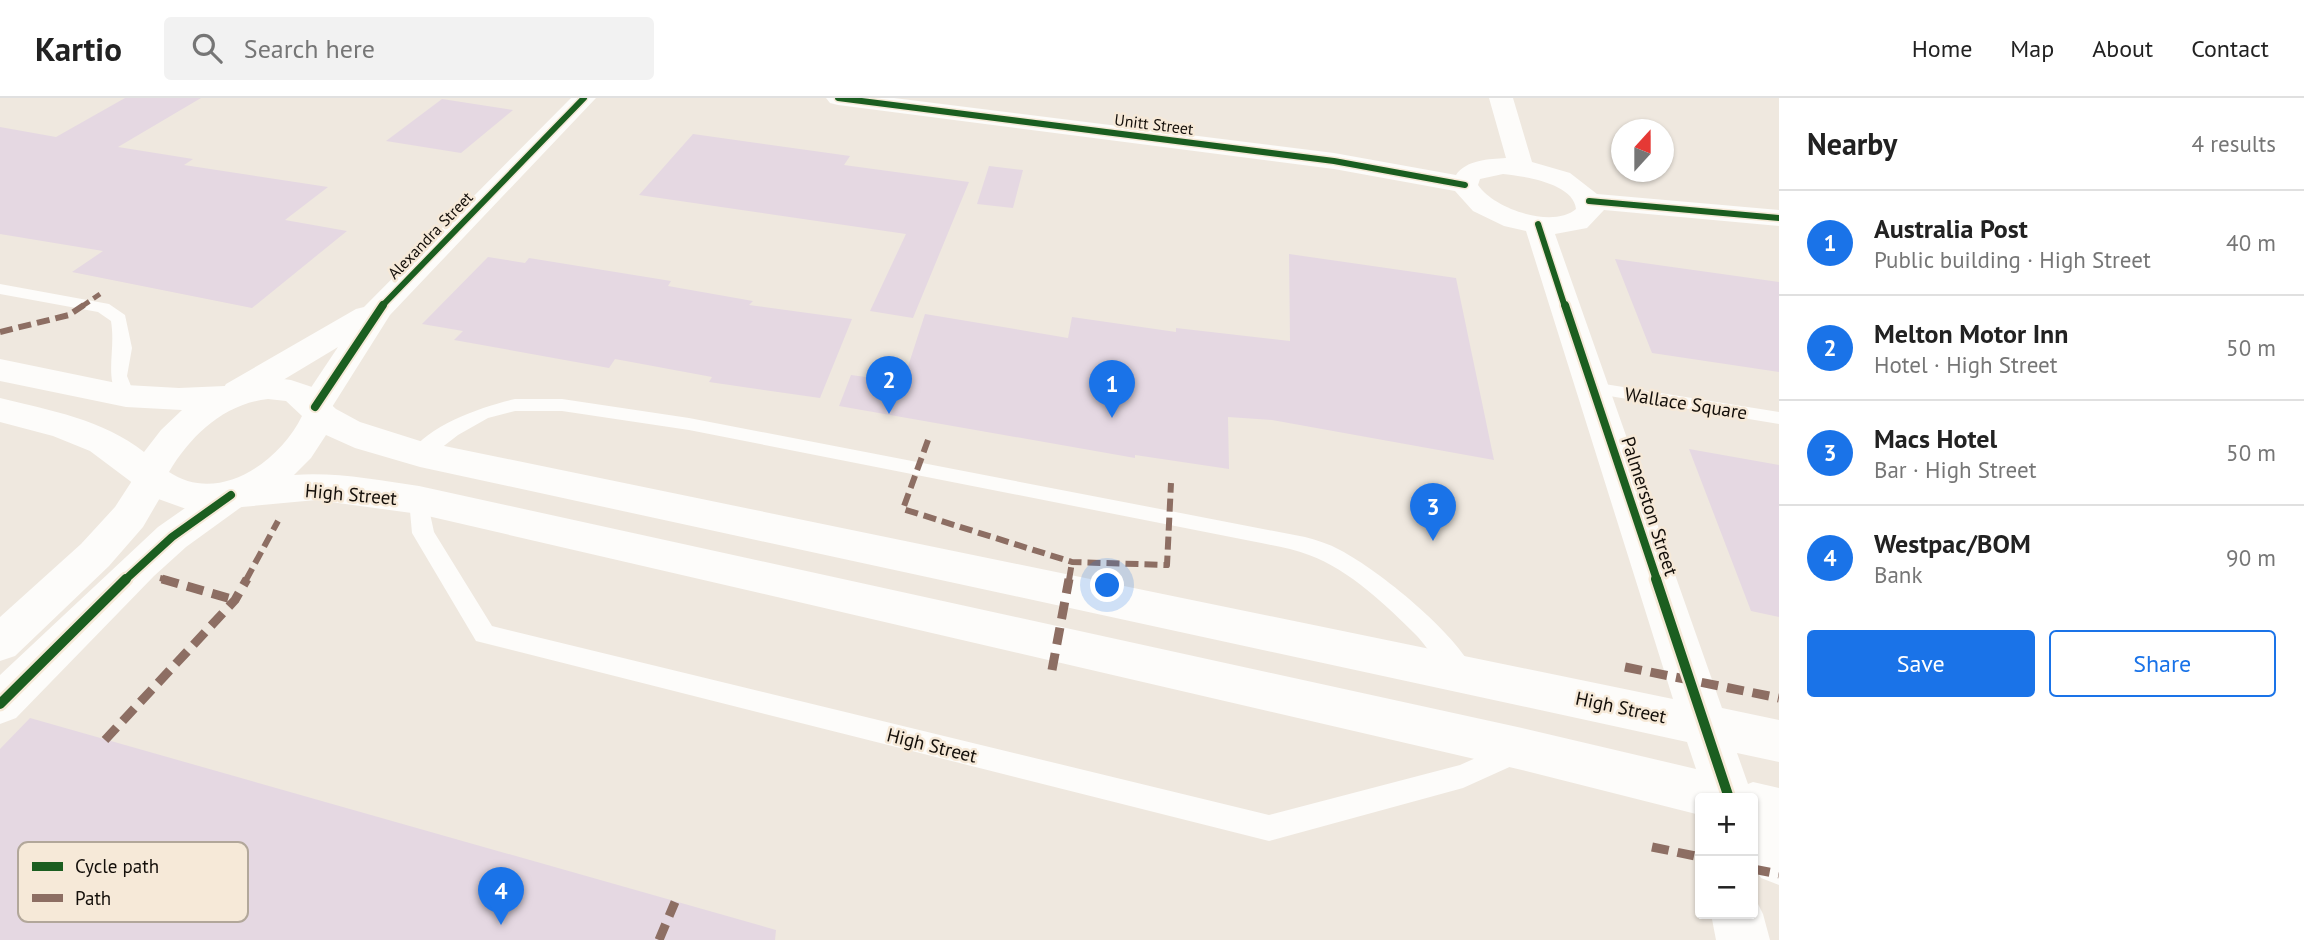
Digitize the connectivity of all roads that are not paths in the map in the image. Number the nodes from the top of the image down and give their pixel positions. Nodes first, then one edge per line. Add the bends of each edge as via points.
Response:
1 (584, 98) edge
2 (838, 98) edge
3 (1501, 98) edge
4 (1521, 167) junction
5 (1465, 185) junction
6 (1589, 201) junction
7 (1779, 218) edge
8 (1538, 224) junction
9 (0, 289) edge
10 (378, 310) junction
11 (0, 370) edge
12 (1592, 388) junction
13 (232, 395) junction
14 (126, 396) junction
15 (317, 410) junction
16 (3, 413) edge
17 (1779, 418) edge
18 (420, 454) junction
19 (150, 477) junction
20 (236, 494) junction
21 (419, 500) junction
22 (0, 643) edge
23 (1463, 673) junction
24 (0, 704) edge
25 (1704, 725) junction
26 (1779, 741) edge
27 (1521, 749) junction
28 (1701, 793) edge
29 (1727, 793) edge
30 (1758, 806) edge
31 (1779, 811) edge
32 (1758, 834) edge
33 (1779, 860) edge
34 (1738, 919) edge
35 (1743, 940) edge

1 - 10 street, Alexandra Street
2 - 5 street, Unitt Street via 1335,161
3 - 4 street
4 - 5 street via 1481,169 1469,175
4 - 6 street via 1557,177
5 - 8 street via 1476,201 1492,211
6 - 7 street
6 - 8 street via 1590,211 1578,221
8 - 12 street, Palmerston Street
9 - 14 lane via 103,308 118,319 123,338 123,365 118,376
10 - 13 street, Alexandra Street
10 - 15 street, Alexandra Street
11 - 14 street
12 - 17 lane, Wallace Square
12 - 25 street, Palmerston Street
13 - 14 street
13 - 15 street, High Street via 267,388 292,391 310,400
13 - 19 street, Alexandra Street via 176,433
15 - 18 street, High Street via 361,436
15 - 20 street, Alexandra Street via 313,431 299,448
16 - 19 street via 106,443
18 - 23 street, High Street
18 - 23 lane via 482,413 515,405 562,405 689,424 1251,533 1334,556 1409,615 1453,657
19 - 20 street, High Street via 186,496 204,499
19 - 22 street via 128,517 95,555
20 - 21 street, High Street via 316,487
20 - 24 street via 140,565
21 - 27 street, High Street
21 - 27 lane, High Street via 423,533 484,634 1269,828 1463,776
23 - 25 street, High Street
25 - 26 street, High Street
25 - 29 street, Palmerston Street
27 - 28 street, High Street
30 - 31 street
32 - 33 street
34 - 35 street

